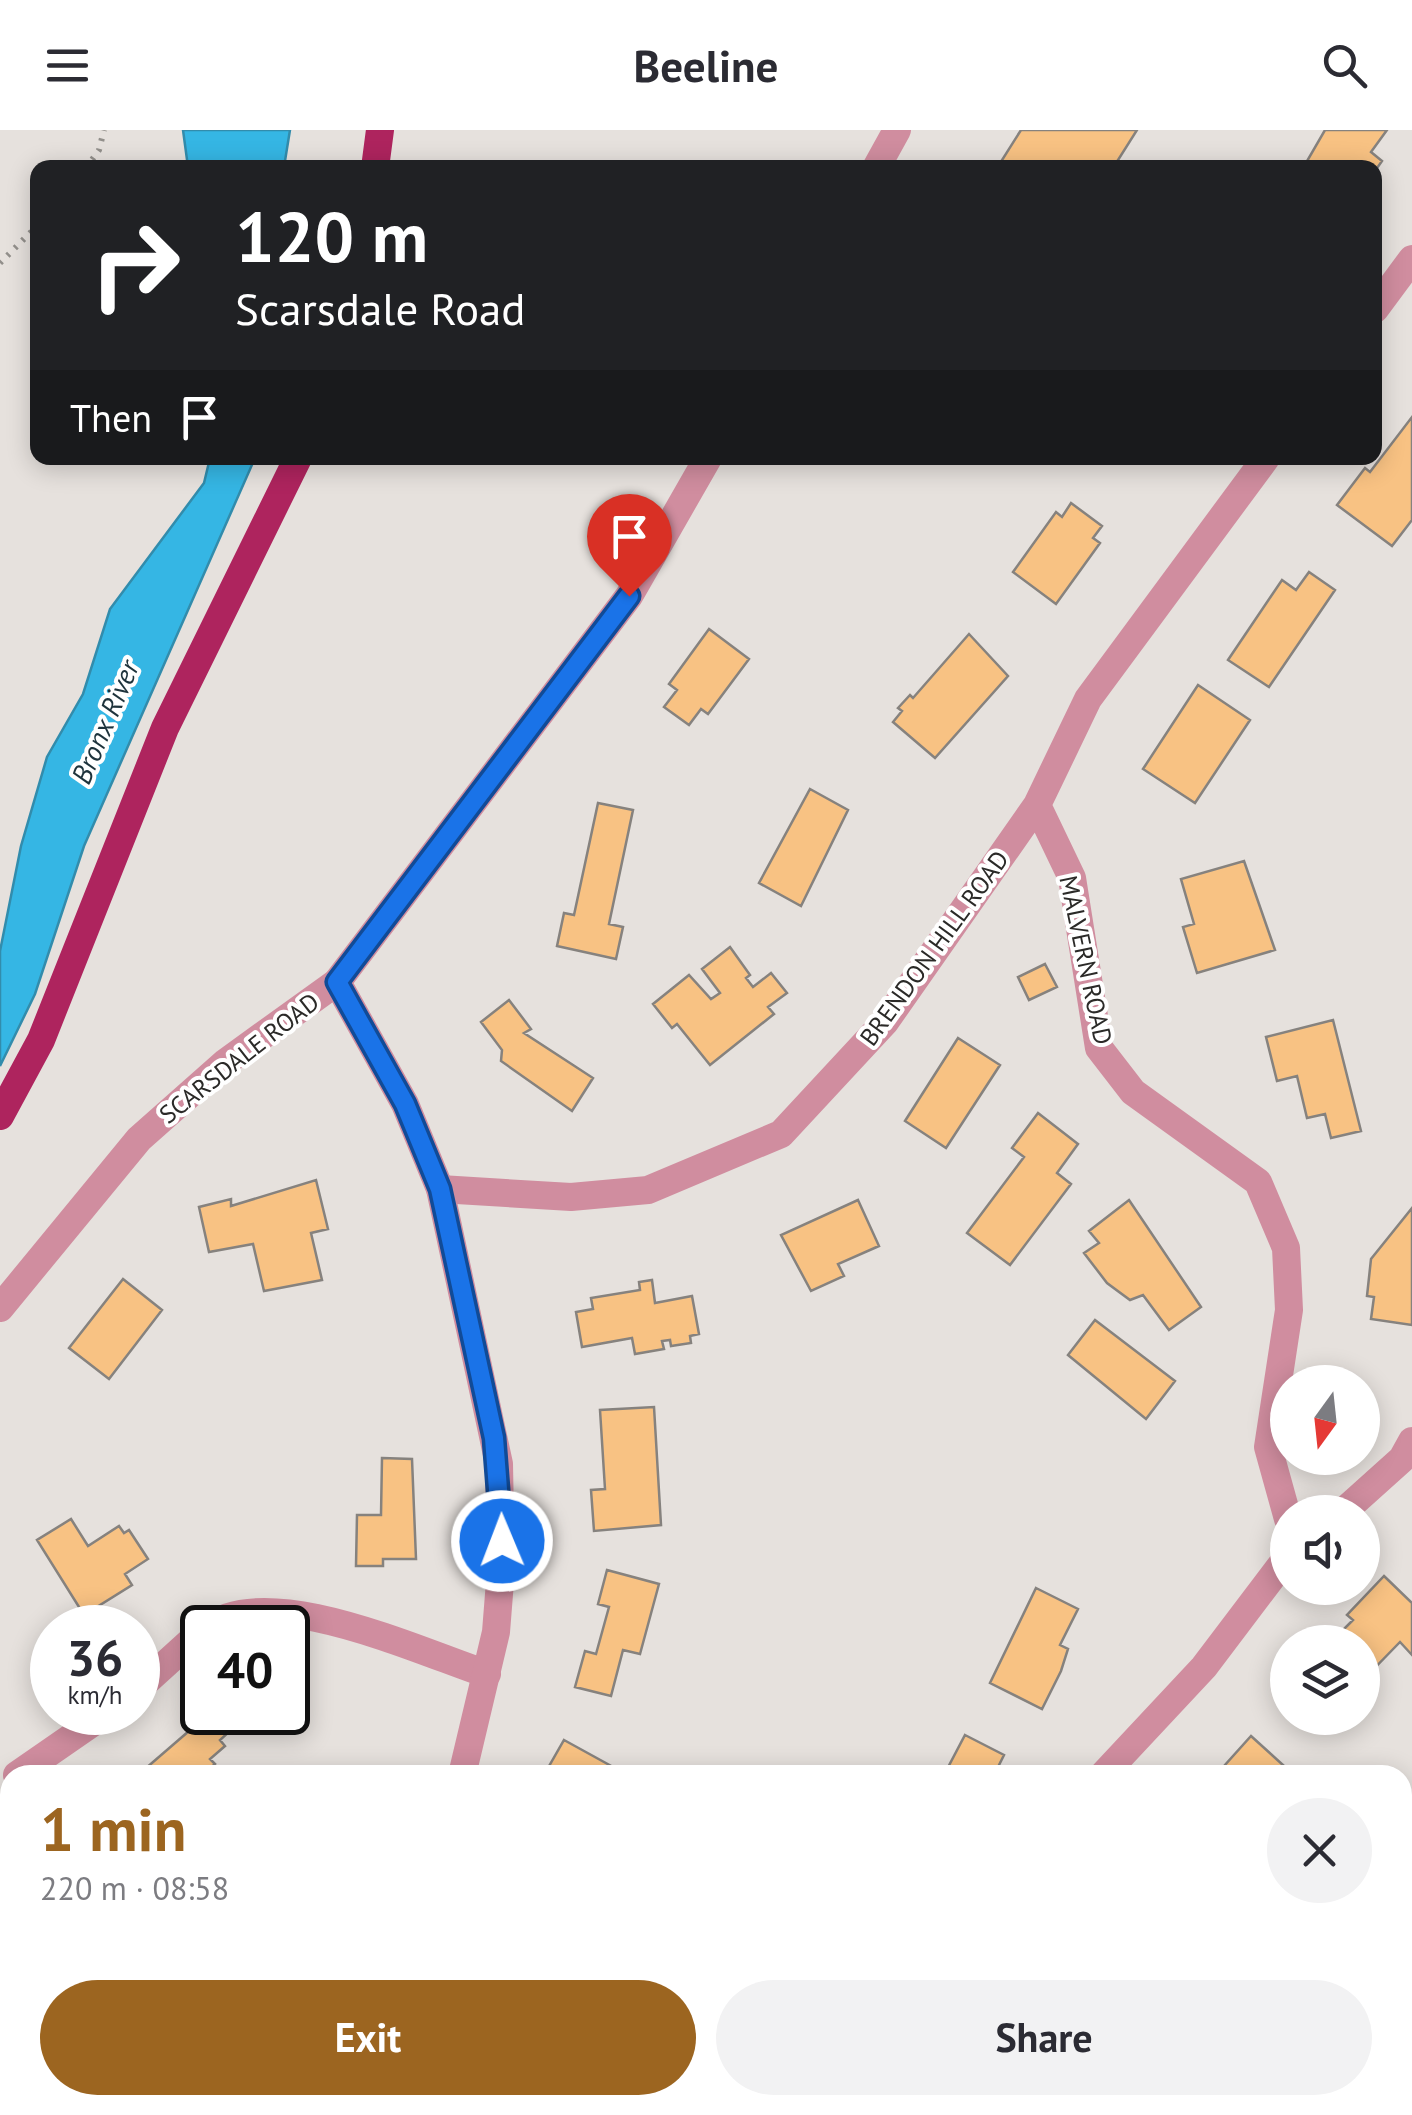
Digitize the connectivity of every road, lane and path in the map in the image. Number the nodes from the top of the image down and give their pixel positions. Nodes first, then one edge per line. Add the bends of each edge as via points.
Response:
1 (104, 130) edge
2 (380, 130) edge
3 (897, 130) edge
4 (92, 160) edge
5 (375, 160) edge
6 (880, 160) edge
7 (30, 233) edge
8 (1412, 259) edge
9 (0, 263) edge
10 (1382, 300) edge
11 (295, 465) edge
12 (704, 465) edge
13 (1261, 465) edge
14 (1037, 805) junction
15 (337, 982) junction
16 (0, 1116) edge
17 (440, 1189) junction
18 (0, 1308) edge
19 (1412, 1440) edge
20 (1281, 1495) edge
21 (1362, 1495) edge
22 (1270, 1580) edge
23 (310, 1618) edge
24 (180, 1652) edge
25 (160, 1670) edge
26 (487, 1674) junction
27 (75, 1735) edge
28 (31, 1765) edge
29 (464, 1765) edge
30 (1112, 1765) edge

1 - 4 path
2 - 5 highway
3 - 6 street
7 - 9 path
8 - 10 street
11 - 16 highway via 158,742 52,1012
12 - 15 street, SCARSDALE ROAD via 629,596
13 - 14 street, BRENDON HILL ROAD via 1088,699
14 - 17 street, BRENDON HILL ROAD via 885,1022 781,1134 648,1190 571,1197
14 - 20 street, MALVERN ROAD via 1072,878 1099,1048 1133,1092 1258,1182 1286,1248 1289,1310 1268,1446
15 - 17 street via 405,1104
15 - 18 street, SCARSDALE ROAD via 226,1062 139,1139
17 - 26 street via 499,1464 501,1568
19 - 21 street via 1402,1460
22 - 30 street via 1204,1667
23 - 26 street
24 - 25 street
26 - 29 street
27 - 28 street

